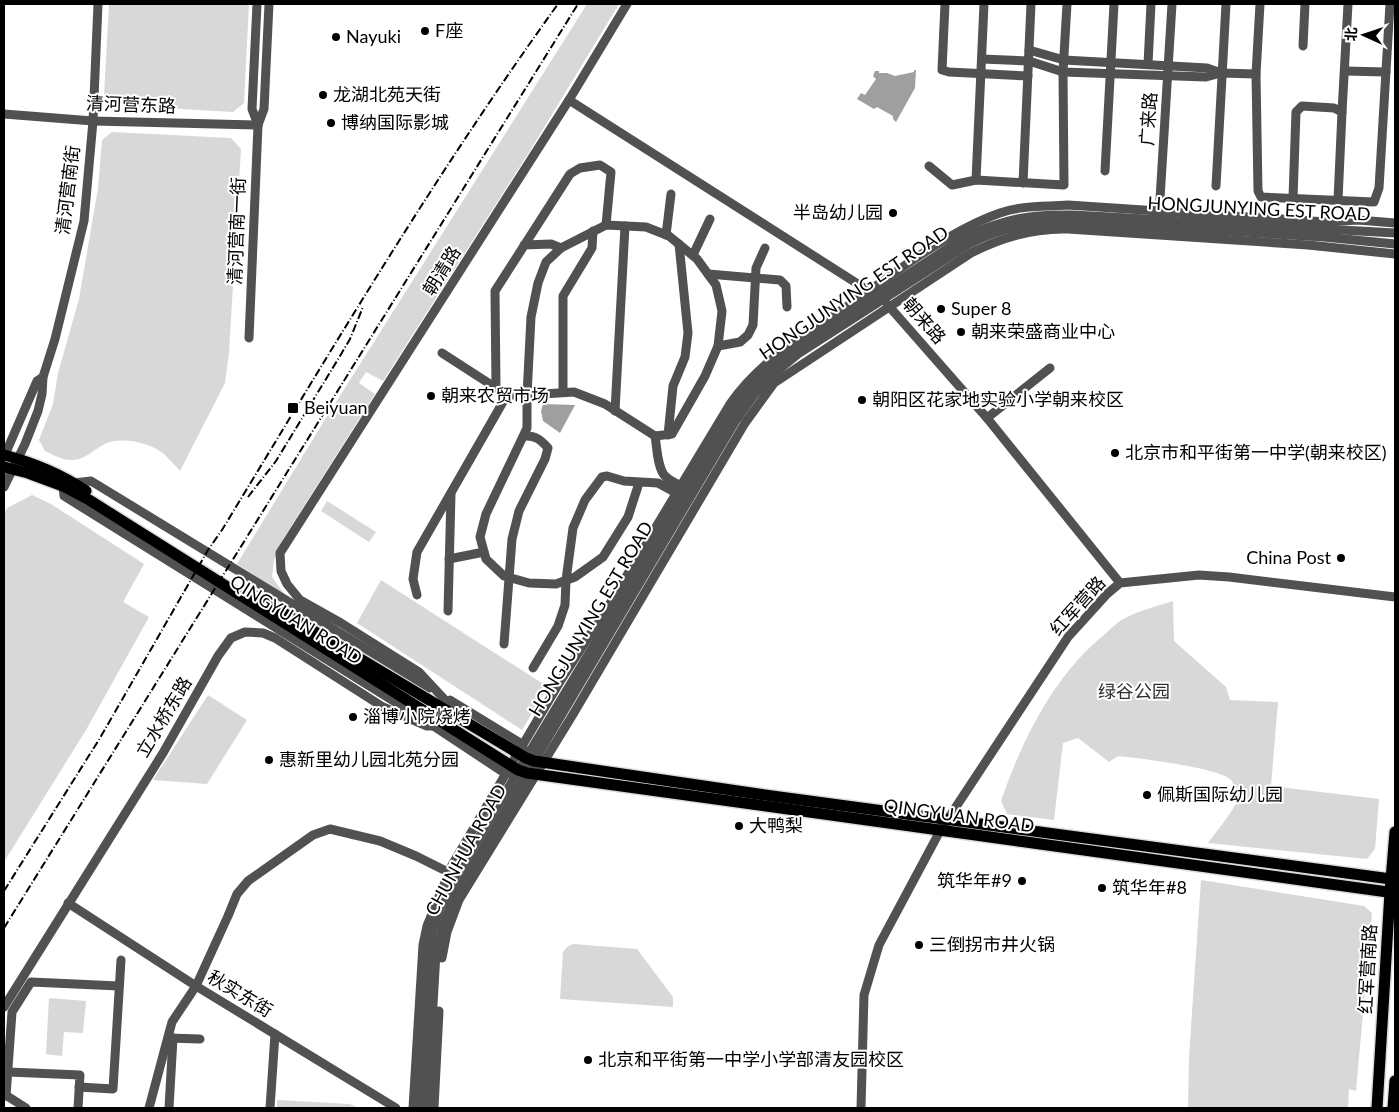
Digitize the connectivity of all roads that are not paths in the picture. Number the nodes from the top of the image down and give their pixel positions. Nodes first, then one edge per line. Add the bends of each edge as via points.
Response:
1 (98, 4) edge
2 (258, 4) edge
3 (269, 4) edge
4 (627, 4) edge
5 (945, 4) edge
6 (984, 4) edge
7 (1031, 4) edge
8 (1067, 4) edge
9 (1114, 4) edge
10 (1151, 4) edge
11 (1172, 4) edge
12 (1226, 4) edge
13 (1260, 4) edge
14 (1305, 4) edge
15 (1348, 4) edge
16 (1390, 4) edge
17 (1303, 46) dead end
18 (1029, 50) junction
19 (982, 60) junction
20 (1064, 60) junction
21 (1029, 61) junction
22 (1112, 62) junction
23 (1148, 64) junction
24 (1168, 66) junction
25 (1344, 71) junction
26 (1063, 72) junction
27 (1386, 72) junction
28 (1111, 73) junction
29 (1221, 73) junction
30 (981, 74) junction
31 (1256, 74) junction
32 (1168, 75) junction
33 (1028, 76) junction
34 (569, 100) junction
35 (1342, 112) junction
36 (4, 114) edge
37 (92, 121) junction
38 (258, 125) junction
39 (929, 166) dead end
40 (1105, 171) dead end
41 (976, 180) junction
42 (1023, 183) junction
43 (1216, 186) dead end
44 (671, 194) dead end
45 (1293, 198) junction
46 (1338, 200) junction
47 (1159, 210) junction
48 (710, 219) dead end
49 (1395, 223) edge
50 (606, 225) junction
51 (625, 226) junction
52 (1158, 228) junction
53 (593, 231) junction
54 (1395, 232) edge
55 (666, 235) junction
56 (679, 244) junction
57 (1395, 244) edge
58 (524, 245) junction
59 (561, 248) junction
60 (764, 248) dead end
61 (1395, 254) edge
62 (693, 256) junction
63 (708, 274) junction
64 (756, 278) junction
65 (879, 298) junction
66 (787, 307) dead end
67 (249, 338) dead end
68 (718, 346) junction
69 (442, 353) dead end
70 (1050, 368) dead end
71 (43, 377) junction
72 (496, 388) junction
73 (563, 392) junction
74 (507, 395) junction
75 (527, 395) junction
76 (616, 411) junction
77 (987, 418) junction
78 (668, 434) junction
79 (524, 436) junction
80 (655, 436) junction
81 (4, 456) edge
82 (11, 465) edge
83 (661, 465) junction
84 (639, 483) junction
85 (650, 483) junction
86 (69, 484) junction
87 (4, 487) edge
88 (451, 492) junction
89 (685, 493) junction
90 (700, 500) junction
91 (484, 552) junction
92 (449, 559) junction
93 (510, 577) junction
94 (566, 580) junction
95 (1120, 582) junction
96 (417, 595) dead end
97 (1395, 597) edge
98 (448, 611) dead end
99 (504, 644) dead end
100 (533, 668) dead end
101 (441, 695) junction
102 (433, 726) junction
103 (469, 726) junction
104 (455, 730) junction
105 (529, 756) junction
106 (519, 772) junction
107 (948, 818) junction
108 (940, 831) junction
109 (1395, 832) edge
110 (1394, 852) edge
111 (452, 874) junction
112 (1393, 878) edge
113 (1392, 893) edge
114 (68, 902) junction
115 (1392, 921) edge
116 (121, 960) dead end
117 (119, 986) junction
118 (196, 986) junction
119 (4, 1007) edge
120 (275, 1034) junction
121 (170, 1038) junction
122 (200, 1039) dead end
123 (8, 1072) junction
124 (1395, 1081) edge
125 (79, 1087) junction
126 (5, 1095) edge
127 (26, 1108) edge
128 (78, 1108) edge
129 (150, 1108) edge
130 (169, 1108) edge
131 (270, 1108) edge
132 (396, 1108) edge
133 (413, 1108) edge
134 (420, 1108) edge
135 (427, 1108) edge
136 (434, 1108) edge
137 (861, 1108) edge
138 (1377, 1108) edge
139 (1393, 1108) edge

1 - 37 street, 清河营南街
2 - 38 street, 清河营南一街 via 252,108
3 - 38 street, 清河营南一街 via 264,109
4 - 34 street, 朝清路
5 - 30 street via 942,70
6 - 19 street
7 - 18 street
8 - 20 street
9 - 22 street
10 - 23 street
11 - 24 street, 广来路
12 - 29 street
13 - 31 street
14 - 17 street
15 - 25 street
16 - 27 street
18 - 20 street
18 - 21 street
19 - 21 street
19 - 30 street
20 - 22 street
20 - 26 street
21 - 26 street
21 - 33 street
22 - 23 street
22 - 28 street
23 - 24 street
24 - 29 street via 1208,68
24 - 32 street, 广来路
25 - 27 street
25 - 35 street
26 - 28 street
26 - 42 street via 1064,185
27 - 46 street via 1379,188 1374,202
28 - 32 street
28 - 40 street
29 - 31 street
29 - 32 street via 1206,77
29 - 43 street
30 - 33 street
30 - 41 street
31 - 45 street via 1258,191 1261,197
32 - 47 street, 广来路
33 - 42 street
34 - 65 street, 朝来路
34 - 101 street, 朝清路 via 280,553 281,571 300,600 419,672
35 - 45 street via 1334,108 1302,106 1296,112
35 - 46 street
36 - 37 street, 清河营东路
37 - 38 street, 清河营东路
37 - 71 street, 清河营南街 via 84,221
38 - 67 street, 清河营南一街
39 - 41 street via 952,185
41 - 42 street
44 - 55 street
45 - 46 street
47 - 49 street via 1326,222
47 - 52 street, 广来路
47 - 65 street via 1068,205 1004,212 965,228
48 - 62 street
50 - 51 street
50 - 53 street
50 - 58 street via 611,172 600,165 580,168 570,174
51 - 55 street via 646,227
51 - 76 street
52 - 54 street, HONGJUNYING EST ROAD
52 - 57 street, HONGJUNYING EST ROAD
52 - 61 street
52 - 65 street via 1068,228 1022,233 993,242
52 - 65 street, HONGJUNYING EST ROAD via 1057,214 1005,221 965,237
53 - 59 street
53 - 73 street via 592,248 564,296
55 - 56 street
56 - 62 street
56 - 78 street via 688,333 685,357 673,386
58 - 59 street via 551,244
58 - 72 street via 494,291
59 - 75 street via 546,262 538,283 531,317
60 - 64 street via 756,268
62 - 63 street
63 - 64 street
63 - 68 street via 716,285 722,311
64 - 66 street via 780,280 786,286
64 - 68 street via 753,325 740,342
65 - 77 street, 朝来路
65 - 89 street, HONGJUNYING EST ROAD via 772,376 754,395
65 - 89 street via 778,352 752,377 730,404
65 - 90 street via 774,384 745,423
68 - 78 street via 705,376 672,434
69 - 72 street
70 - 77 street
71 - 81 street, 清河营南街 via 37,381
71 - 82 street, 清河营南街 via 38,411
72 - 74 street
73 - 75 street
73 - 76 street via 574,392
74 - 75 street
74 - 88 street
75 - 79 street
76 - 80 street
77 - 95 street, 朝来路
78 - 80 street
79 - 91 street via 486,514 480,537
79 - 93 street via 541,440 548,448 518,511
80 - 83 street
81 - 82 main road, QINGYUAN ROAD
82 - 86 main road, QINGYUAN ROAD via 35,464
82 - 87 street, 清河营南街
83 - 85 street
83 - 89 street via 664,474
84 - 85 street
84 - 94 street via 628,517 603,557
84 - 94 street via 602,477 585,500 573,528
85 - 89 street
86 - 101 street, QINGYUAN ROAD via 91,481
86 - 102 street, QINGYUAN ROAD via 64,496
86 - 103 main road, QINGYUAN ROAD
86 - 104 main road, QINGYUAN ROAD
88 - 92 street
88 - 96 street via 417,552 413,579
89 - 90 street
89 - 105 street, HONGJUNYING EST ROAD
89 - 105 street
90 - 105 street
91 - 92 street
91 - 93 street via 486,559 504,576
92 - 98 street
93 - 94 street via 529,583 556,584
93 - 99 street
94 - 100 street via 565,606 558,626
95 - 97 street, 红军营路 via 1174,577 1229,577
95 - 107 street, 红军营路 via 1068,638
101 - 103 street
101 - 105 street, QINGYUAN ROAD
102 - 104 street
102 - 106 street, QINGYUAN ROAD
102 - 114 street, 立水桥东路 via 383,707 263,632 245,632 231,638 163,754
103 - 105 main road, QINGYUAN ROAD
104 - 106 main road, QINGYUAN ROAD
105 - 106 street
105 - 106 street, CHUNHUA ROAD
105 - 107 main road, QINGYUAN ROAD via 772,796
106 - 108 main road, QINGYUAN ROAD
106 - 111 street, CHUNHUA ROAD
106 - 135 street, CHUNHUA ROAD via 444,920 436,954
106 - 136 street via 447,932 441,961
107 - 108 street, 红军营路
107 - 112 main road, QINGYUAN ROAD
108 - 113 main road, QINGYUAN ROAD
108 - 137 street, 红军营路 via 879,944 864,996
109 - 110 main road, 红军营南路
110 - 112 main road, 红军营南路
111 - 118 street via 380,841 330,830 313,835 248,881 237,894
111 - 133 street via 427,926 422,945
111 - 134 street, CHUNHUA ROAD via 429,947
112 - 113 main road, 红军营南路
113 - 115 main road, 红军营南路
114 - 118 street, 秋实东街
114 - 119 street, 立水桥东路
115 - 138 main road, 红军营南路
116 - 117 street
117 - 123 street via 31,982 12,1012
117 - 125 street via 113,1089
118 - 120 street, 秋实东街
118 - 121 street via 172,1022
120 - 131 street
120 - 132 street, 秋实东街
121 - 122 street
121 - 129 street
121 - 130 street
123 - 125 street via 80,1075
123 - 126 street
124 - 139 main road
125 - 128 street
126 - 127 street

